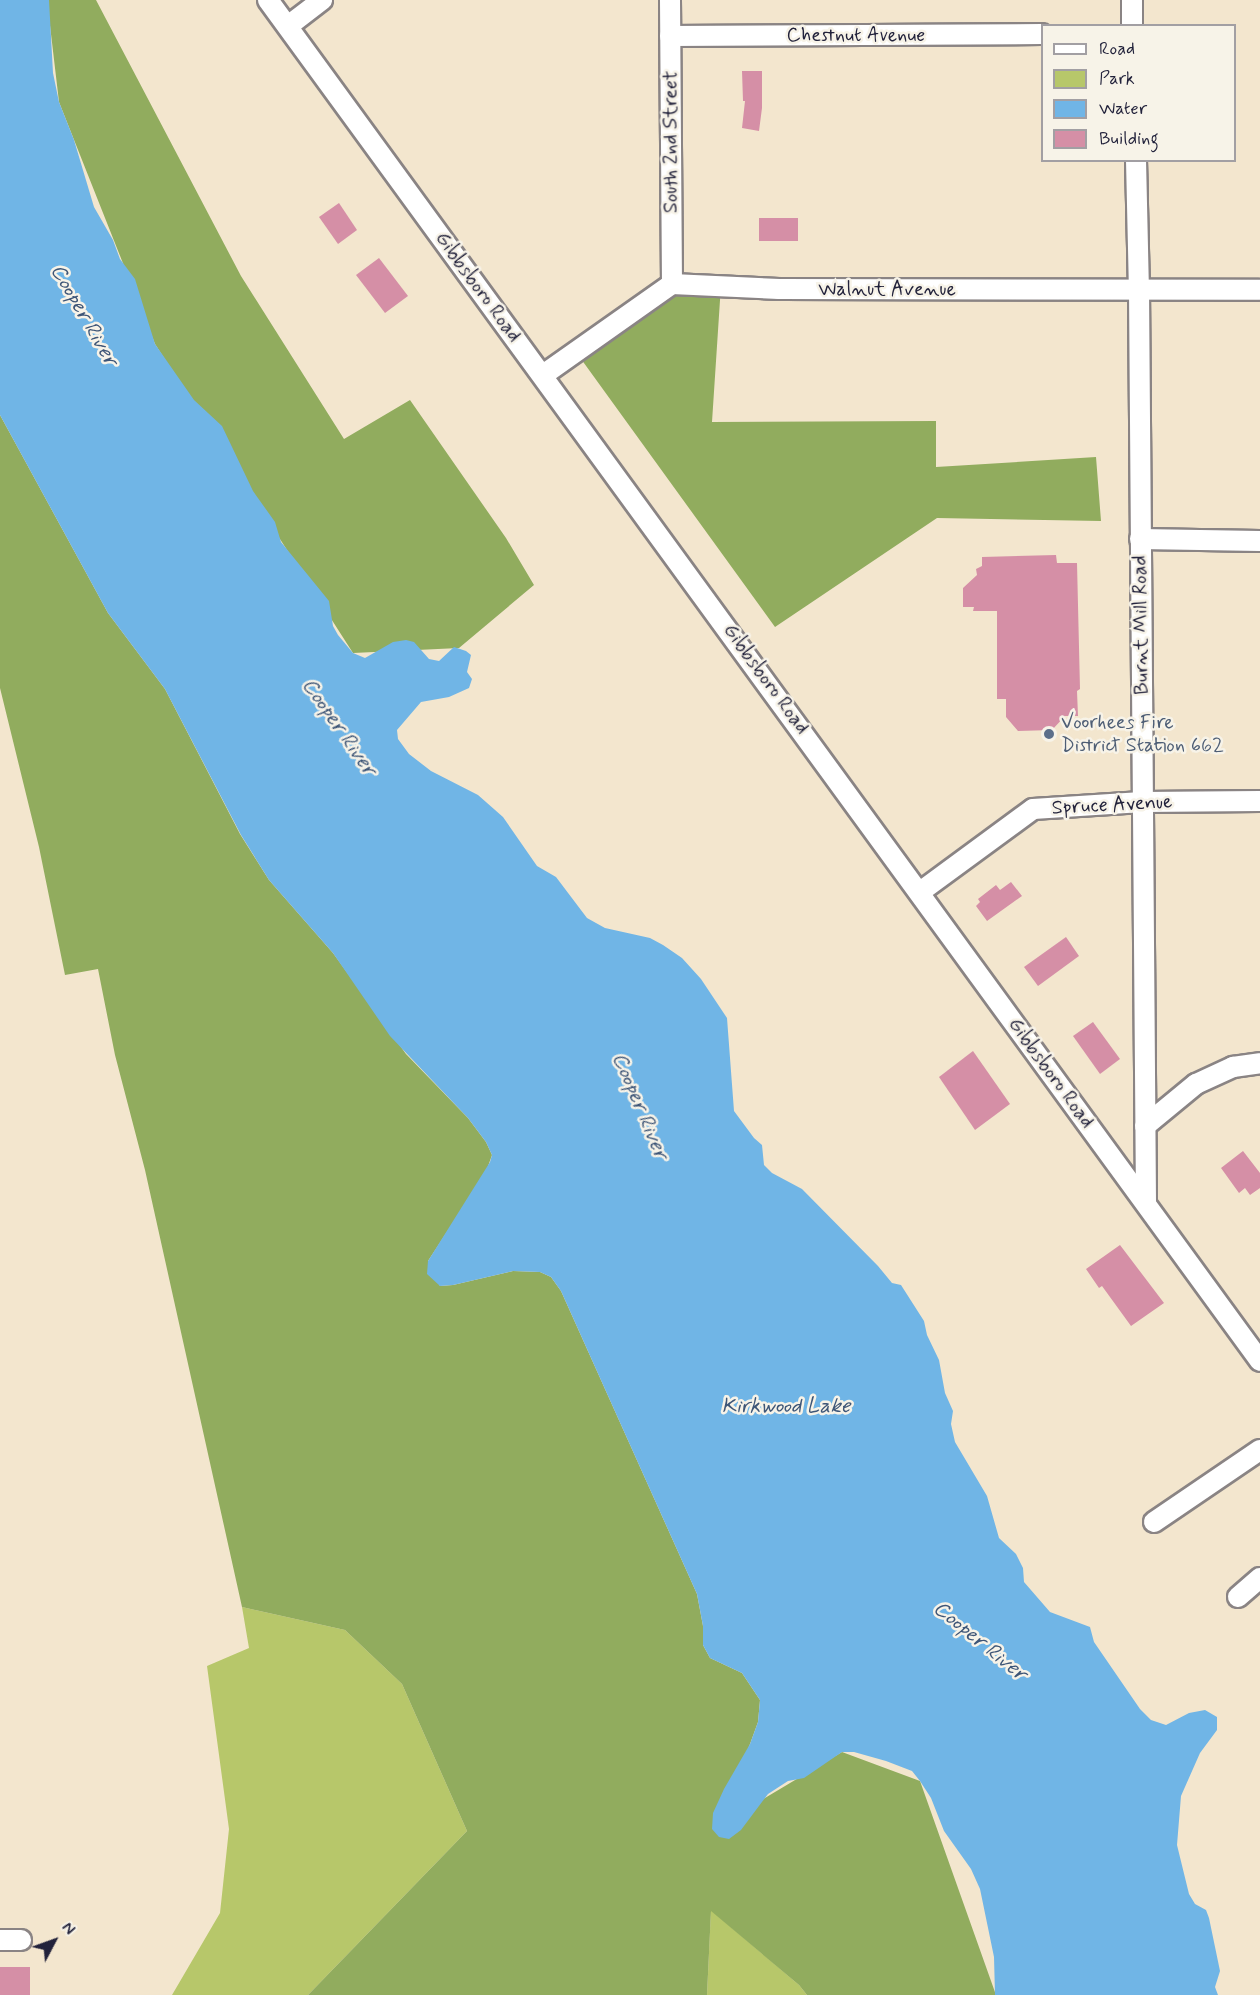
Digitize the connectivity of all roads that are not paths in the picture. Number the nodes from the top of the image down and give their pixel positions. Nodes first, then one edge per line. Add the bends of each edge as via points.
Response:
1 (268, 0) edge
2 (322, 0) edge
3 (670, 0) edge
4 (1132, 0) edge
5 (1132, 24) edge
6 (288, 26) junction
7 (1041, 34) edge
8 (670, 36) junction
9 (1136, 162) edge
10 (672, 284) junction
11 (1139, 290) junction
12 (1260, 290) edge
13 (543, 375) junction
14 (1140, 539) junction
15 (1260, 541) edge
16 (1260, 801) edge
17 (1142, 802) junction
18 (920, 892) junction
19 (1260, 1063) edge
20 (1144, 1126) junction
21 (1146, 1203) junction
22 (1260, 1360) edge
23 (1260, 1450) edge
24 (1154, 1522) dead end
25 (1260, 1578) edge
26 (1238, 1597) dead end
27 (0, 1940) edge
28 (21, 1940) dead end

1 - 6 street, Gibbsboro Road
2 - 6 street
3 - 8 street, South 2nd Street
4 - 5 street
6 - 13 street, Gibbsboro Road
7 - 8 street, Chestnut Avenue
8 - 10 street, South 2nd Street
9 - 11 street, Burnt Mill Road
10 - 11 street, Walnut Avenue via 779,289
10 - 13 street
11 - 12 street, Walnut Avenue
11 - 14 street, Burnt Mill Road
13 - 18 street, Gibbsboro Road
14 - 15 street
14 - 17 street, Burnt Mill Road
16 - 17 street, Spruce Avenue
17 - 18 street, Spruce Avenue via 1033,809
17 - 20 street, Burnt Mill Road
18 - 21 street, Gibbsboro Road
19 - 20 street via 1233,1067 1196,1084
20 - 21 street, Burnt Mill Road
21 - 22 street, Gibbsboro Road
23 - 24 street
25 - 26 street
27 - 28 street

